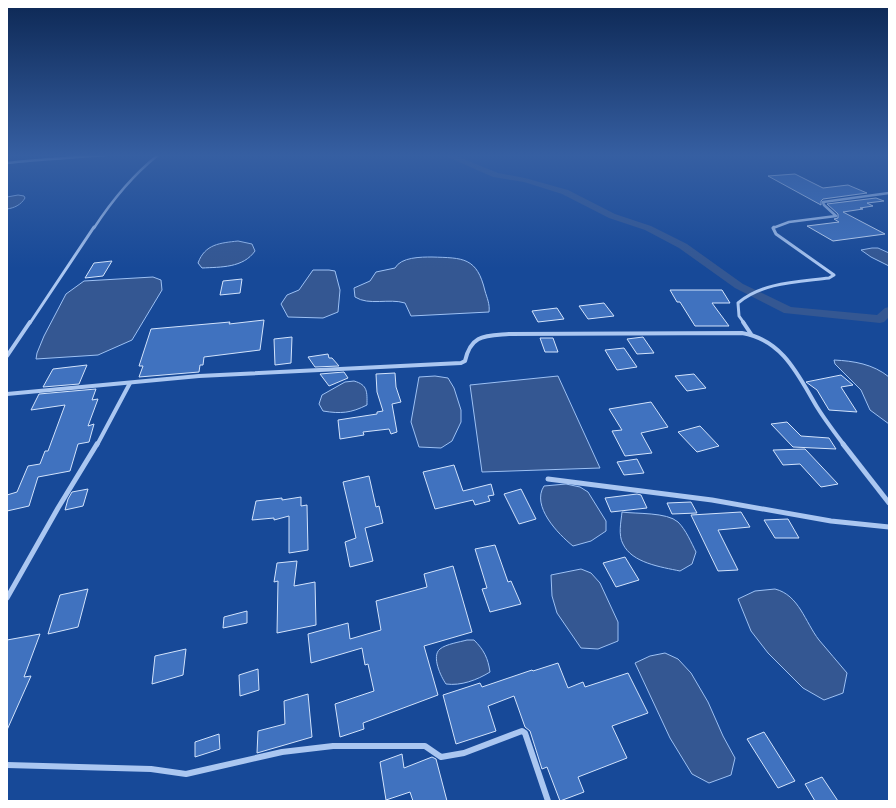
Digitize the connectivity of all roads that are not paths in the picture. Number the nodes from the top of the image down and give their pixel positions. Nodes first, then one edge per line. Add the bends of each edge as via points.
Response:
1 (122, 193) edge
2 (889, 193) edge
3 (751, 334) junction
4 (7, 356) edge
5 (130, 383) junction
6 (7, 394) edge
7 (548, 479) dead end
8 (889, 503) edge
9 (889, 527) edge
10 (7, 598) edge
11 (7, 765) edge
12 (548, 801) edge

1 - 4 street via 104,213
2 - 3 street via 823,202 836,216 789,222 773,228 776,234 834,275 829,278 774,286 743,298 738,303 739,316
3 - 5 street via 509,334 477,338 470,343 465,361 461,363 301,370
3 - 8 street via 781,352 795,367 818,408 849,453
5 - 6 street
5 - 10 street via 91,456
7 - 9 street via 700,498 828,522
11 - 12 street via 151,768 186,774 282,752 333,746 425,746 441,757 464,752 522,731 525,733

